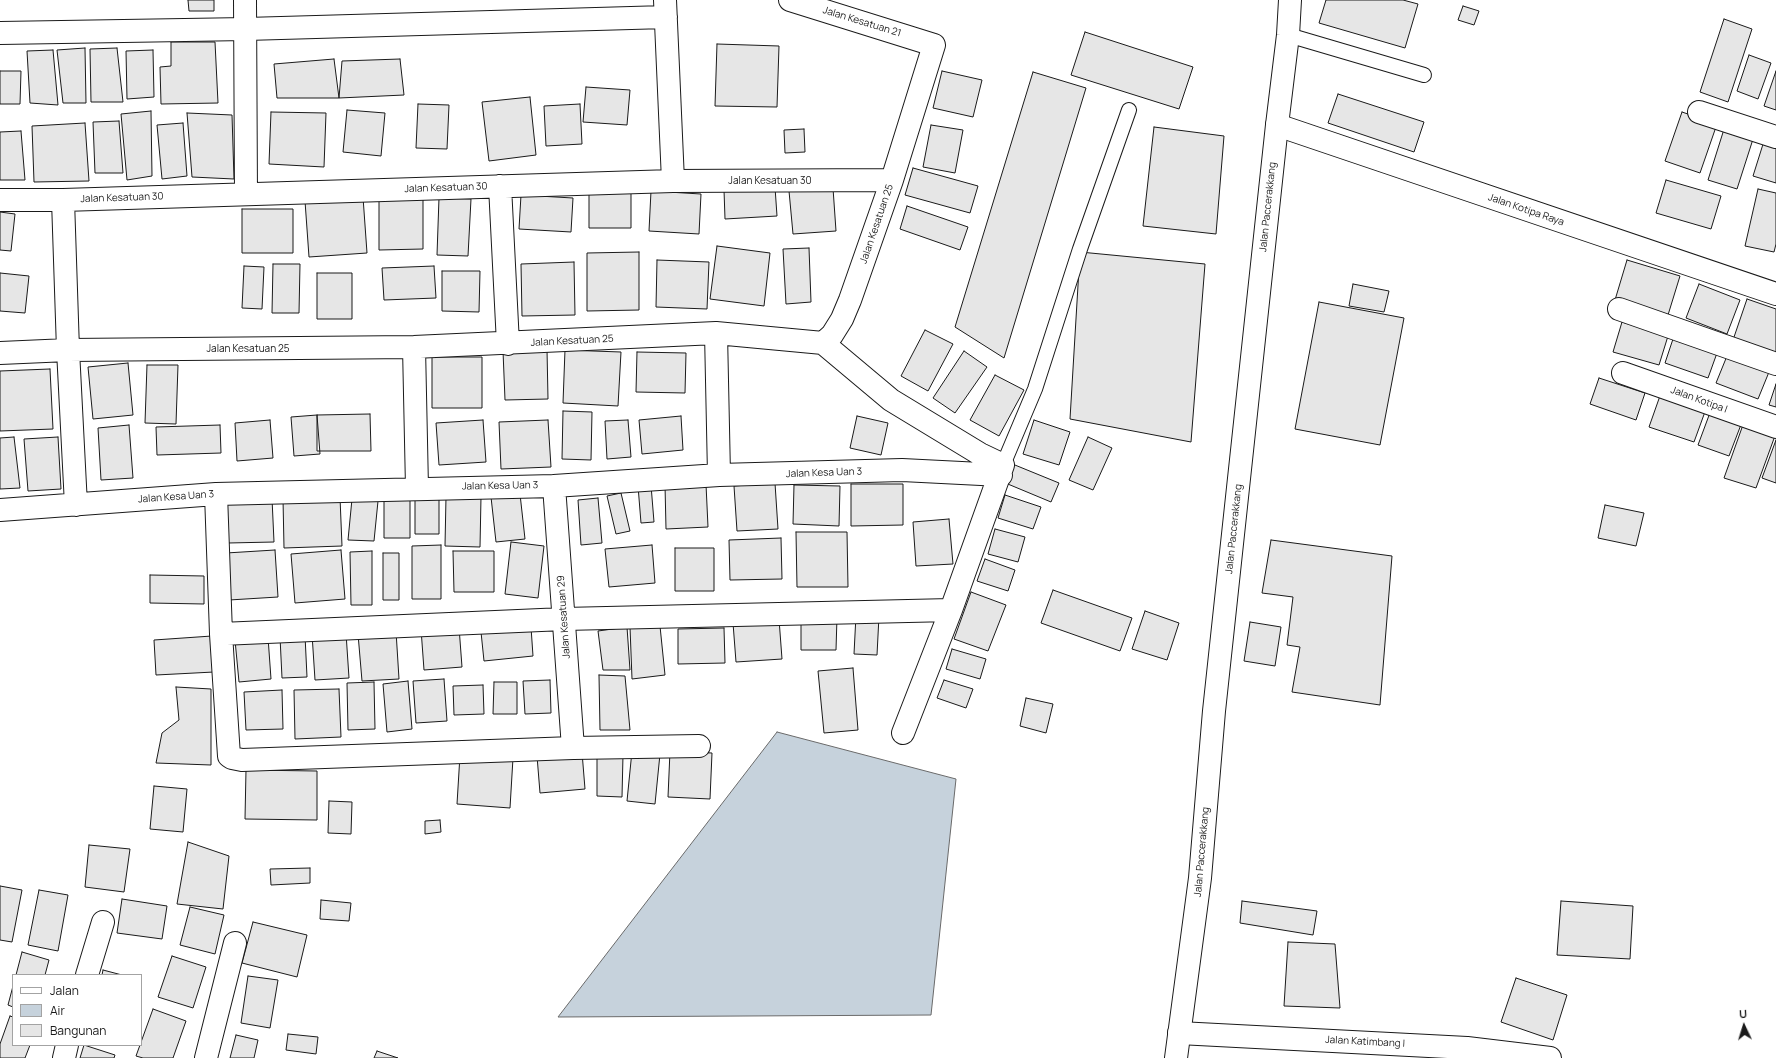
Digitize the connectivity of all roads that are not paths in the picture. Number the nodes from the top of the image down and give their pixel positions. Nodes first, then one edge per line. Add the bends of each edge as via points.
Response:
1 (245, 0) edge
2 (790, 0) edge
3 (1290, 0) edge
4 (666, 9) edge
5 (246, 29) junction
6 (0, 33) edge
7 (1288, 35) junction
8 (934, 45) joint
9 (1424, 75) dead end
10 (1129, 110) dead end
11 (1700, 112) dead end
12 (1277, 125) junction
13 (1776, 137) edge
14 (892, 180) junction
15 (673, 181) junction
16 (500, 186) junction
17 (246, 194) junction
18 (0, 200) edge
19 (63, 200) junction
20 (1776, 294) edge
21 (1619, 309) dead end
22 (716, 334) junction
23 (823, 343) junction
24 (508, 344) junction
25 (414, 348) junction
26 (68, 350) junction
27 (0, 354) edge
28 (1776, 364) edge
29 (1623, 373) dead end
30 (1776, 427) edge
31 (1002, 470) junction
32 (720, 476) junction
33 (554, 486) junction
34 (417, 488) junction
35 (216, 494) junction
36 (76, 505) junction
37 (0, 510) edge
38 (951, 610) junction
39 (564, 619) junction
40 (222, 634) junction
41 (903, 733) dead end
42 (699, 746) dead end
43 (573, 748) junction
44 (102, 922) dead end
45 (235, 943) dead end
46 (87, 974) edge
47 (1179, 1033) junction
48 (67, 1046) edge
49 (1467, 1053) edge
50 (64, 1058) edge
51 (206, 1058) edge
52 (1176, 1058) edge
53 (1550, 1058) edge

1 - 5 street
2 - 8 street, Jalan Kesatuan 21
3 - 7 street, Jalan Paccerakkang
4 - 5 street
4 - 15 street
5 - 6 street
5 - 17 street
7 - 9 lane
7 - 12 street, Jalan Paccerakkang
8 - 14 street, Jalan Kesatuan 25
10 - 31 lane via 1080,249 1035,389
11 - 13 street
12 - 20 street, Jalan Kotipa Raya
12 - 47 street, Jalan Paccerakkang via 1214,711 1200,878
14 - 15 street, Jalan Kesatuan 30
14 - 23 street, Jalan Kesatuan 25 via 842,319 832,335
15 - 16 street, Jalan Kesatuan 30
16 - 17 street, Jalan Kesatuan 30
16 - 24 street
17 - 19 street, Jalan Kesatuan 30
18 - 19 street, Jalan Kesatuan 30
19 - 26 street
21 - 28 street
22 - 23 street, Jalan Kesatuan 25
22 - 24 street, Jalan Kesatuan 25
22 - 32 street
23 - 31 street via 891,400
24 - 25 street, Jalan Kesatuan 25
25 - 26 street, Jalan Kesatuan 25
25 - 34 street
26 - 27 street, Jalan Kesatuan 25
26 - 36 street
29 - 30 street, Jalan Kotipa I
31 - 32 street, Jalan Kesa Uan 3 via 902,470
31 - 38 street
32 - 33 street, Jalan Kesa Uan 3
33 - 34 street, Jalan Kesa Uan 3
33 - 39 street, Jalan Kesatuan 29
34 - 35 street, Jalan Kesa Uan 3
35 - 36 street, Jalan Kesa Uan 3
35 - 40 street
36 - 37 street, Jalan Kesa Uan 3
38 - 39 street
38 - 41 street
39 - 40 street
39 - 43 street, Jalan Kesatuan 29
40 - 43 street via 230,756 236,760
42 - 43 street
44 - 46 street
45 - 51 street
47 - 49 street, Jalan Katimbang I
47 - 52 street, Jalan Paccerakkang
48 - 50 street
49 - 53 street, Jalan Katimbang I

